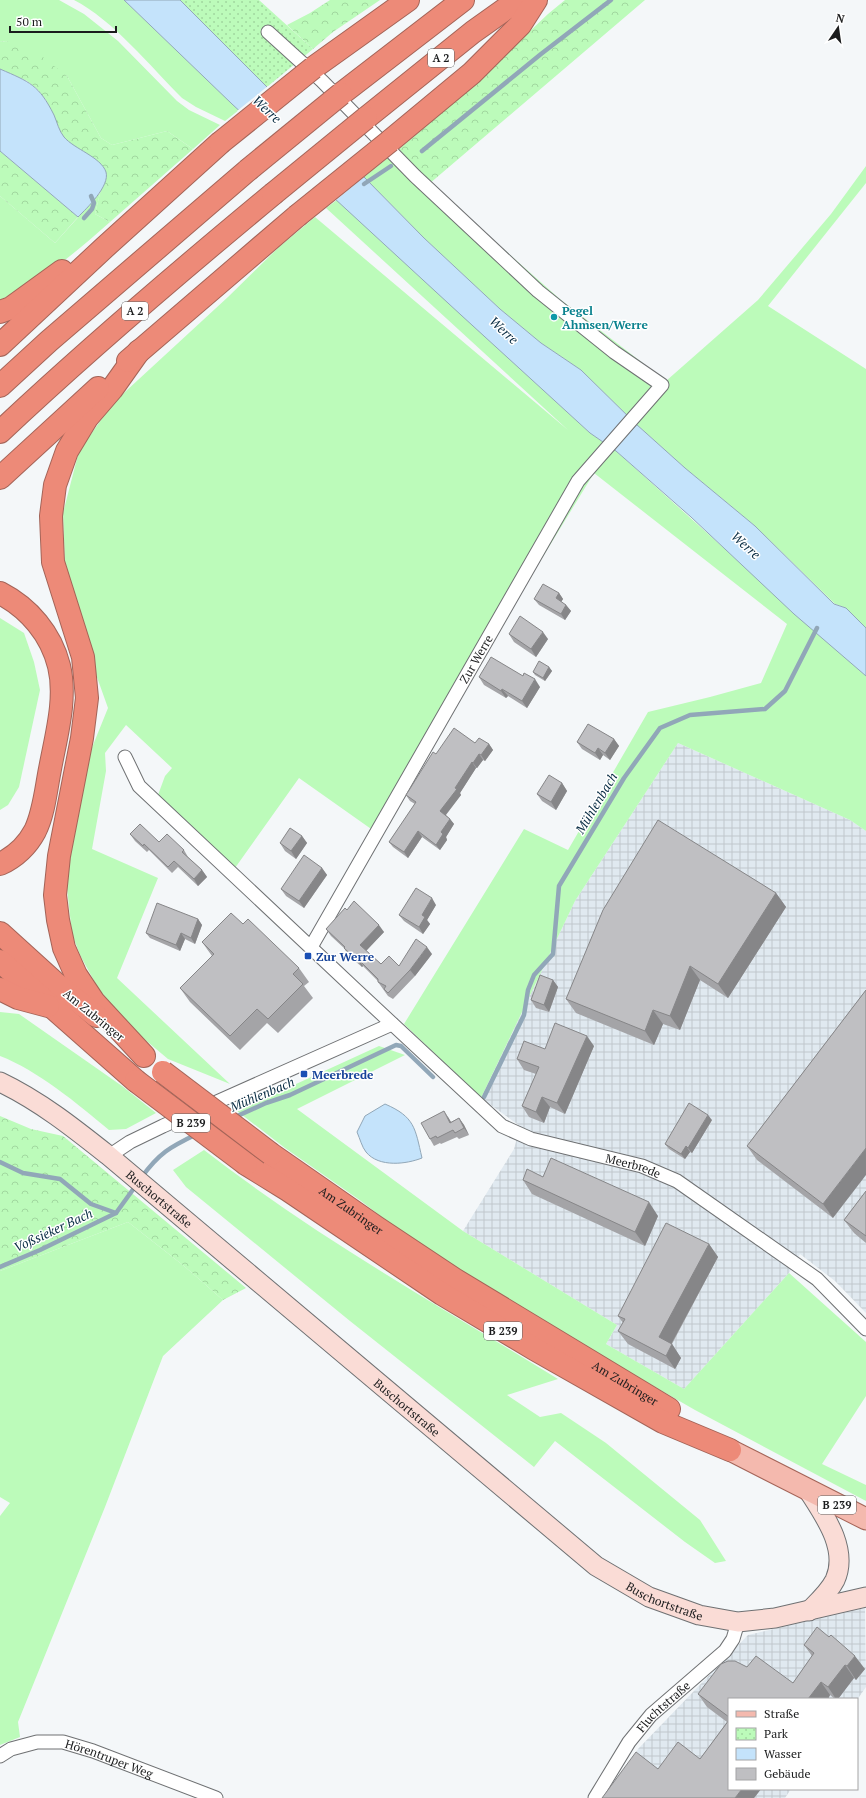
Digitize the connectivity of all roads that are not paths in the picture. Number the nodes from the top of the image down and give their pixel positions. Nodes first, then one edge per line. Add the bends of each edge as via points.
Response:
1 (408, 0) edge
2 (463, 0) edge
3 (518, 0) edge
4 (536, 0) edge
5 (268, 32) dead end
6 (104, 247) junction
7 (0, 312) edge
8 (0, 345) edge
9 (139, 351) junction
10 (0, 386) edge
11 (0, 432) edge
12 (0, 478) edge
13 (0, 593) edge
14 (125, 757) dead end
15 (0, 864) edge
16 (0, 933) edge
17 (311, 947) junction
18 (0, 961) edge
19 (0, 989) edge
20 (51, 1006) junction
21 (392, 1024) junction
22 (144, 1056) junction
23 (0, 1082) edge
24 (109, 1156) junction
25 (866, 1329) edge
26 (730, 1450) junction
27 (808, 1490) junction
28 (866, 1519) edge
29 (863, 1596) edge
30 (809, 1612) junction
31 (738, 1622) junction
32 (0, 1756) edge
33 (216, 1798) edge
34 (596, 1798) edge

1 - 6 highway, bridge via 313,68 220,143
2 - 10 highway, A 2, bridge via 248,170
3 - 11 highway, A 2, bridge via 473,32 273,194 45,390
4 - 9 highway, bridge via 520,25 472,73 297,216
5 - 17 street, Zur Werre via 322,81 415,176 538,291 614,352 662,385 578,481
6 - 7 highway via 83,256 11,308
6 - 8 highway
9 - 12 highway
9 - 22 highway via 87,418 67,450 54,485 51,516 53,562 83,657 86,698 82,738 59,856 55,895 58,920 64,948 76,975 94,1002
13 - 15 highway via 14,600 37,620 50,642 59,666 62,687 60,715 45,796 35,831 22,850
14 - 17 street, Meerbrede via 139,786
16 - 22 highway, Am Zubringer / B 239 via 54,982
17 - 21 street, Meerbrede
18 - 20 highway, Am Zubringer / B 239
19 - 20 highway via 18,998
20 - 26 highway, Am Zubringer / B 239, bridge via 136,1081 246,1164 442,1294 664,1422
21 - 24 street via 163,1126 130,1142
21 - 25 street, Meerbrede via 502,1126 531,1139 642,1166 677,1181 817,1279
22 - 26 highway, Am Zubringer / B 239, bridge via 271,1154 376,1228 686,1419
23 - 24 main road, Buschortstraße via 63,1120
24 - 31 main road, Buschortstraße via 596,1566 650,1597 699,1615
26 - 27 main road, Am Zubringer / B 239
27 - 28 main road, Am Zubringer / B 239
27 - 30 main road via 833,1532 838,1559 835,1580
29 - 30 main road, Buschortstraße
30 - 31 main road, Buschortstraße
31 - 34 street, Fluchtstraße via 733,1639 725,1651 651,1715 629,1742
32 - 33 street, Hörentruper Weg via 11,1749 37,1742 63,1742

